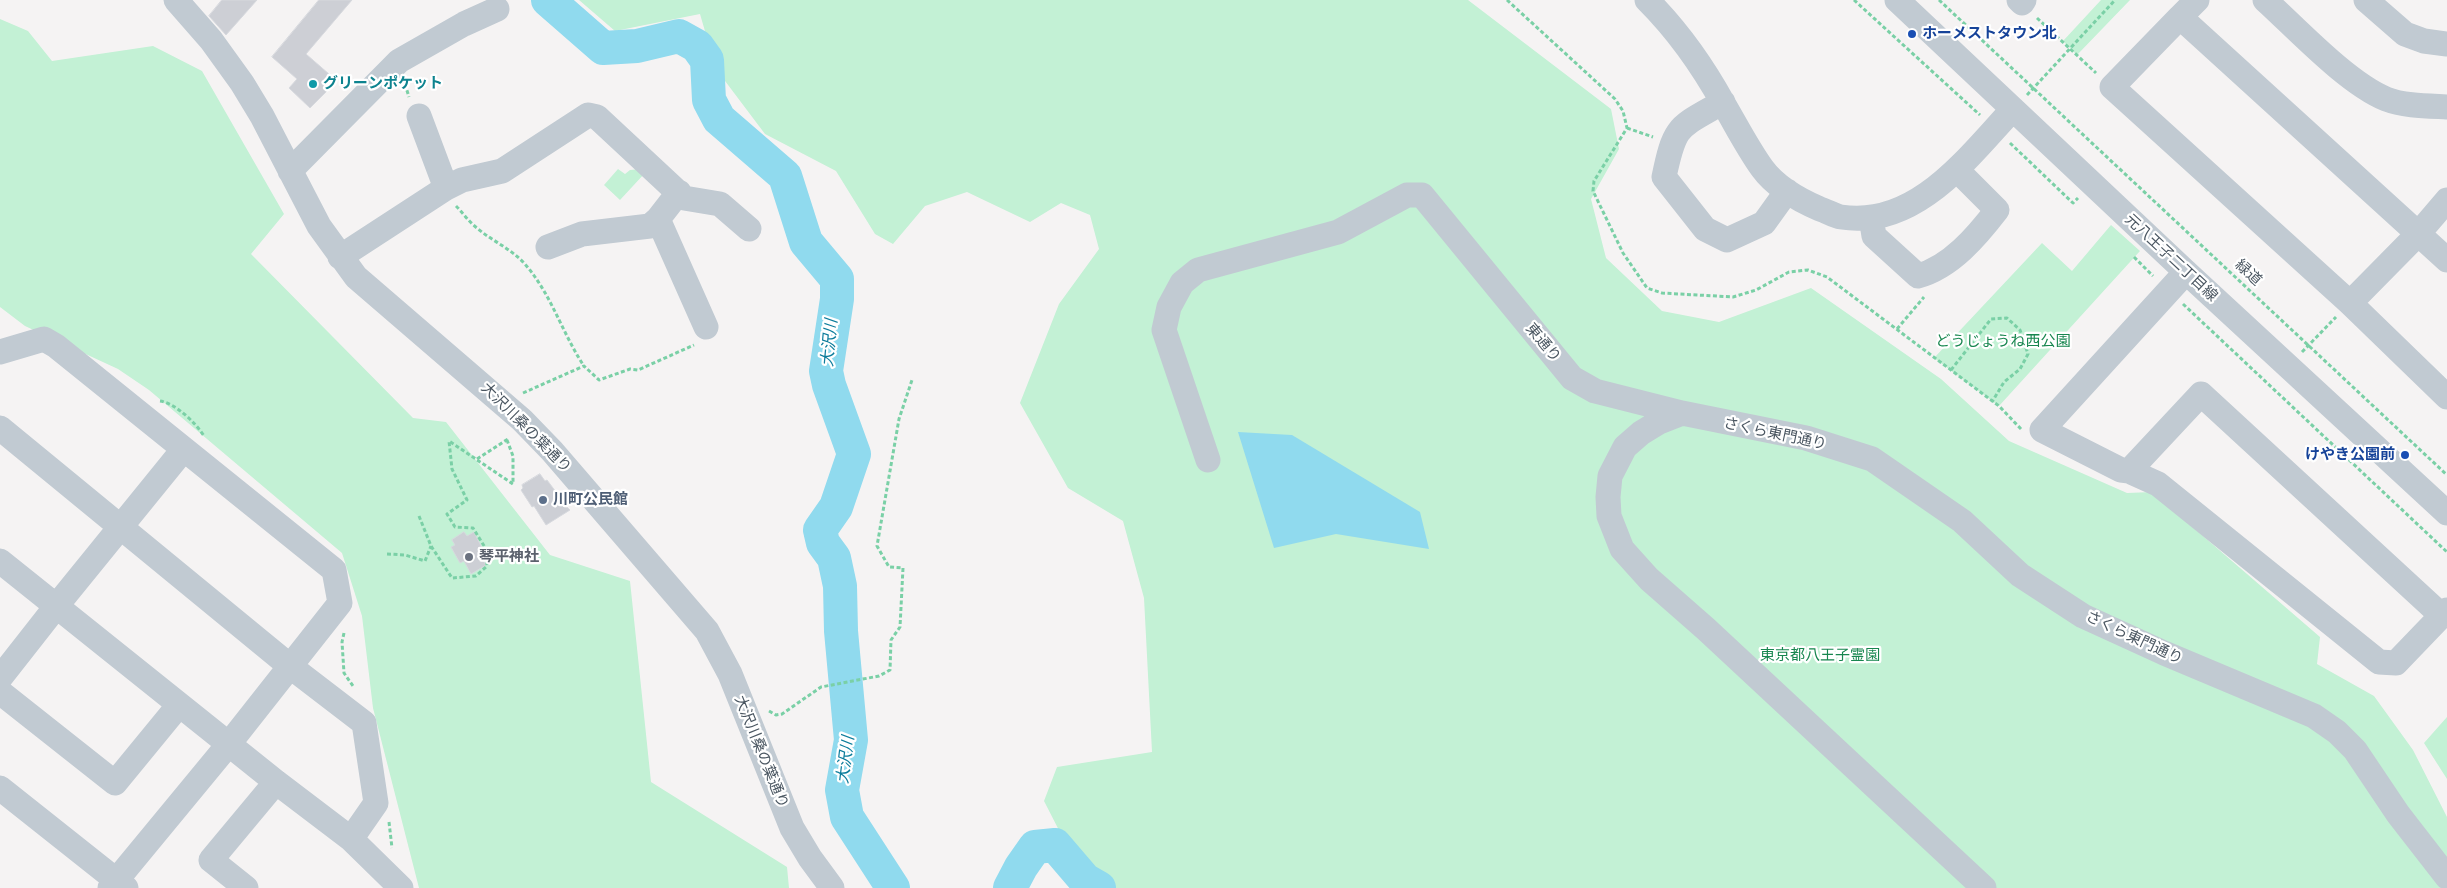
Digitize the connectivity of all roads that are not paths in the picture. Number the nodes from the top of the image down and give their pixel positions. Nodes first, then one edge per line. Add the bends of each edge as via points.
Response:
1 (176, 0) edge
2 (1647, 0) edge
3 (1897, 0) edge
4 (2265, 0) edge
5 (2366, 0) edge
6 (2188, 8) edge
7 (497, 9) dead end
8 (2447, 44) edge
9 (1723, 102) junction
10 (2019, 103) junction
11 (2447, 107) edge
12 (419, 116) road end
13 (1957, 170) junction
14 (290, 171) junction
15 (444, 189) junction
16 (1787, 191) junction
17 (679, 192) junction
18 (2447, 200) edge
19 (1871, 217) junction
20 (658, 219) junction
21 (749, 229) dead end
22 (2418, 234) junction
23 (548, 247) dead end
24 (340, 257) junction
25 (2447, 260) edge
26 (2186, 272) junction
27 (2350, 302) junction
28 (702, 335) road end
29 (0, 352) edge
30 (2447, 397) edge
31 (1682, 413) junction
32 (0, 428) edge
33 (183, 450) junction
34 (1208, 460) dead end
35 (2129, 471) junction
36 (2447, 513) edge
37 (122, 526) junction
38 (0, 561) edge
39 (56, 606) junction
40 (2444, 612) edge
41 (291, 667) junction
42 (0, 678) edge
43 (0, 692) edge
44 (179, 706) junction
45 (228, 745) junction
46 (276, 782) junction
47 (0, 788) edge
48 (351, 839) junction
49 (2447, 877) edge
50 (118, 885) edge
51 (246, 888) edge
52 (401, 888) edge
53 (832, 888) edge
54 (1984, 888) edge

1 - 14 street, 大沢川桑の葉通り via 242,83
2 - 9 street via 1669,22
3 - 10 street, 元八王子二丁目線
4 - 11 street via 2361,84 2387,99
5 - 8 street via 2405,34
6 - 22 street
6 - 27 street via 2112,87
7 - 14 street via 399,61
9 - 16 street via 1763,170
9 - 16 street via 1681,127 1671,144 1664,177 1705,229 1727,240 1764,223
10 - 13 street
10 - 26 street, 元八王子二丁目線
12 - 15 street
13 - 19 street via 1901,208
13 - 19 street via 1997,210 1974,239 1931,273 1918,276 1874,236
14 - 24 street, 大沢川桑の葉通り via 319,226
15 - 17 street via 462,180 502,171 588,115 597,117 628,159
15 - 24 street
16 - 19 street via 1840,217
17 - 20 street
17 - 21 street via 684,198 720,204
18 - 22 street
20 - 23 street via 650,226 582,234
20 - 28 street
22 - 25 street
22 - 27 street
24 - 53 street, 大沢川桑の葉通り via 356,277 502,402 552,451 707,632 730,674 792,828
26 - 35 street via 2042,430 2121,470
26 - 36 street, 元八王子二丁目線
27 - 30 street
29 - 33 street via 44,339
31 - 34 street, 東通り via 1595,391 1572,378 1422,195 1407,195 1338,232 1198,270 1182,283 1169,307 1164,330
31 - 49 street, さくら東門通り via 1806,438 1872,459 1962,521 2020,575 2083,616 2314,716 2355,750 2398,814
31 - 54 street via 1659,422 1625,447 1610,476 1609,516 1622,549 1649,579
32 - 37 street
33 - 37 street
33 - 41 street via 334,570 340,603
35 - 40 street via 2158,484 2379,662 2396,663
35 - 40 street via 2201,394
37 - 39 street
37 - 41 street
38 - 39 street
39 - 42 street
39 - 44 street
41 - 45 street
41 - 48 street via 364,723 376,802
43 - 44 street via 115,783
44 - 45 street
45 - 46 street
45 - 50 street
46 - 48 street
46 - 51 street via 211,860
47 - 50 street
48 - 52 street

